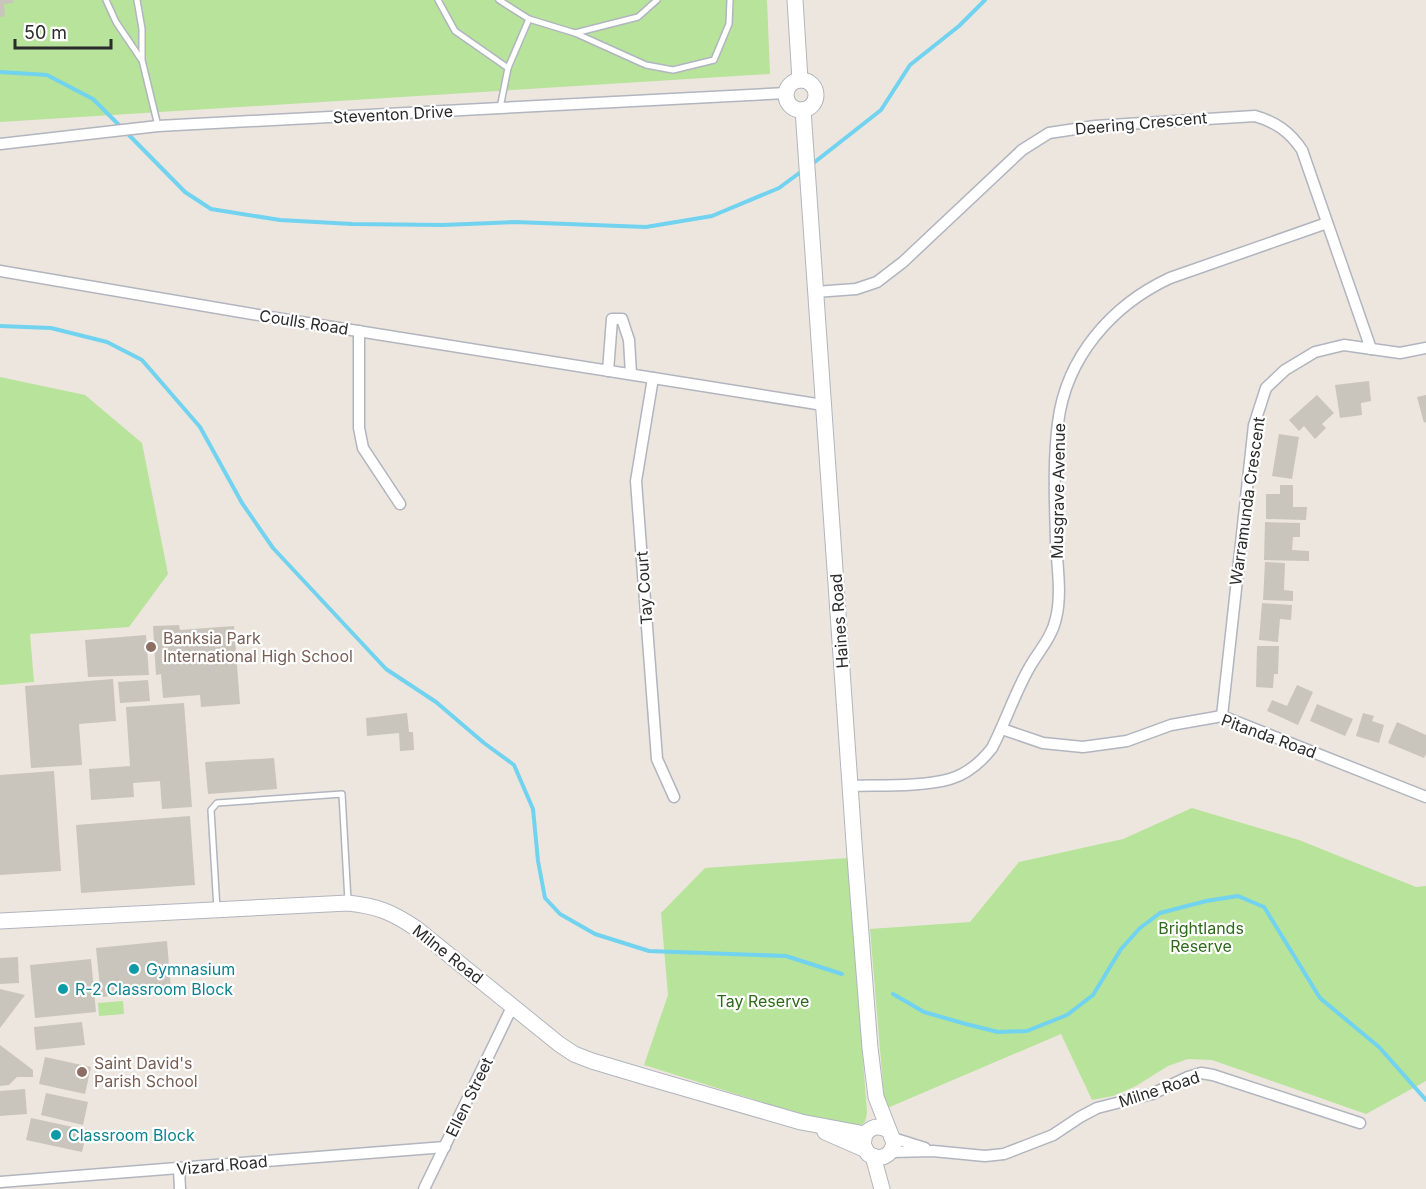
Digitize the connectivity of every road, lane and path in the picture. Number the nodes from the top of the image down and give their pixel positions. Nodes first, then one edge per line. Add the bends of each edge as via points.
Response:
1 (106, 0) edge
2 (137, 0) edge
3 (438, 0) edge
4 (499, 0) edge
5 (657, 0) edge
6 (730, 0) edge
7 (795, 0) edge
8 (529, 19) junction
9 (575, 33) junction
10 (142, 60) junction
11 (508, 68) junction
12 (800, 80) junction
13 (786, 93) junction
14 (500, 108) junction
15 (803, 110) junction
16 (158, 126) junction
17 (0, 144) edge
18 (1327, 223) junction
19 (0, 271) edge
20 (815, 292) junction
21 (359, 331) junction
22 (1426, 348) edge
23 (1371, 349) junction
24 (608, 370) junction
25 (631, 374) junction
26 (653, 378) junction
27 (823, 405) junction
28 (400, 504) dead end
29 (1222, 716) junction
30 (1002, 729) junction
31 (850, 786) junction
32 (674, 796) dead end
33 (1426, 797) edge
34 (348, 903) junction
35 (218, 910) junction
36 (0, 921) edge
37 (513, 1005) junction
38 (1360, 1123) dead end
39 (879, 1143) junction
40 (445, 1147) junction
41 (179, 1169) junction
42 (0, 1182) edge
43 (180, 1189) edge
44 (424, 1189) edge
45 (884, 1189) edge

1 - 10 lane
2 - 10 lane
3 - 11 lane via 455,31
4 - 8 lane
5 - 9 lane via 638,17
6 - 9 lane via 729,24 714,60 673,70 646,65
7 - 12 main road
8 - 9 lane
8 - 11 lane
10 - 16 lane
11 - 14 lane
12 - 13 main road via 791,84
12 - 15 main road via 815,91 814,101
13 - 14 street, Steventon Drive
13 - 15 main road via 790,105
14 - 16 street, Steventon Drive
15 - 20 main road, Haines Road
16 - 17 street, Steventon Drive
18 - 20 street, Deering Crescent via 1302,150 1295,139 1271,120 1237,116 1067,129 1050,133 1022,150 877,282 856,290
18 - 23 street, Deering Crescent
18 - 30 street, Musgrave Avenue via 1151,287 1115,313 1087,348 1066,387 1058,422 1057,617 1028,669
19 - 21 street, Coulls Road
20 - 27 main road, Haines Road
21 - 24 street, Coulls Road
21 - 28 street via 359,428 363,448
22 - 23 street, Warramunda Crescent via 1400,353
23 - 29 street, Warramunda Crescent via 1344,345 1315,352 1285,370 1266,388 1254,425
24 - 25 street, Coulls Road
24 - 25 street via 612,319 622,319 629,340
25 - 26 street, Coulls Road
26 - 27 street, Coulls Road
26 - 32 street, Tay Court via 636,480 657,759
27 - 31 main road, Haines Road
29 - 30 street, Pitanda Road via 1171,725 1127,741 1083,747 1043,743
29 - 33 street, Pitanda Road
30 - 31 street, Musgrave Avenue via 983,759 952,778
31 - 39 main road, Haines Road
34 - 35 main road, Milne Road
34 - 35 lane via 342,794 217,802 211,810
34 - 37 main road, Milne Road via 394,914
35 - 36 main road, Milne Road
37 - 39 main road, Milne Road via 574,1054
37 - 40 street, Ellen Street
38 - 39 street, Milne Road via 1202,1073 1152,1094 1097,1108 1053,1135 1004,1154 985,1156
39 - 45 main road
40 - 41 street, Vizard Road
40 - 44 street, Ellen Street
41 - 42 street, Vizard Road
41 - 43 street

